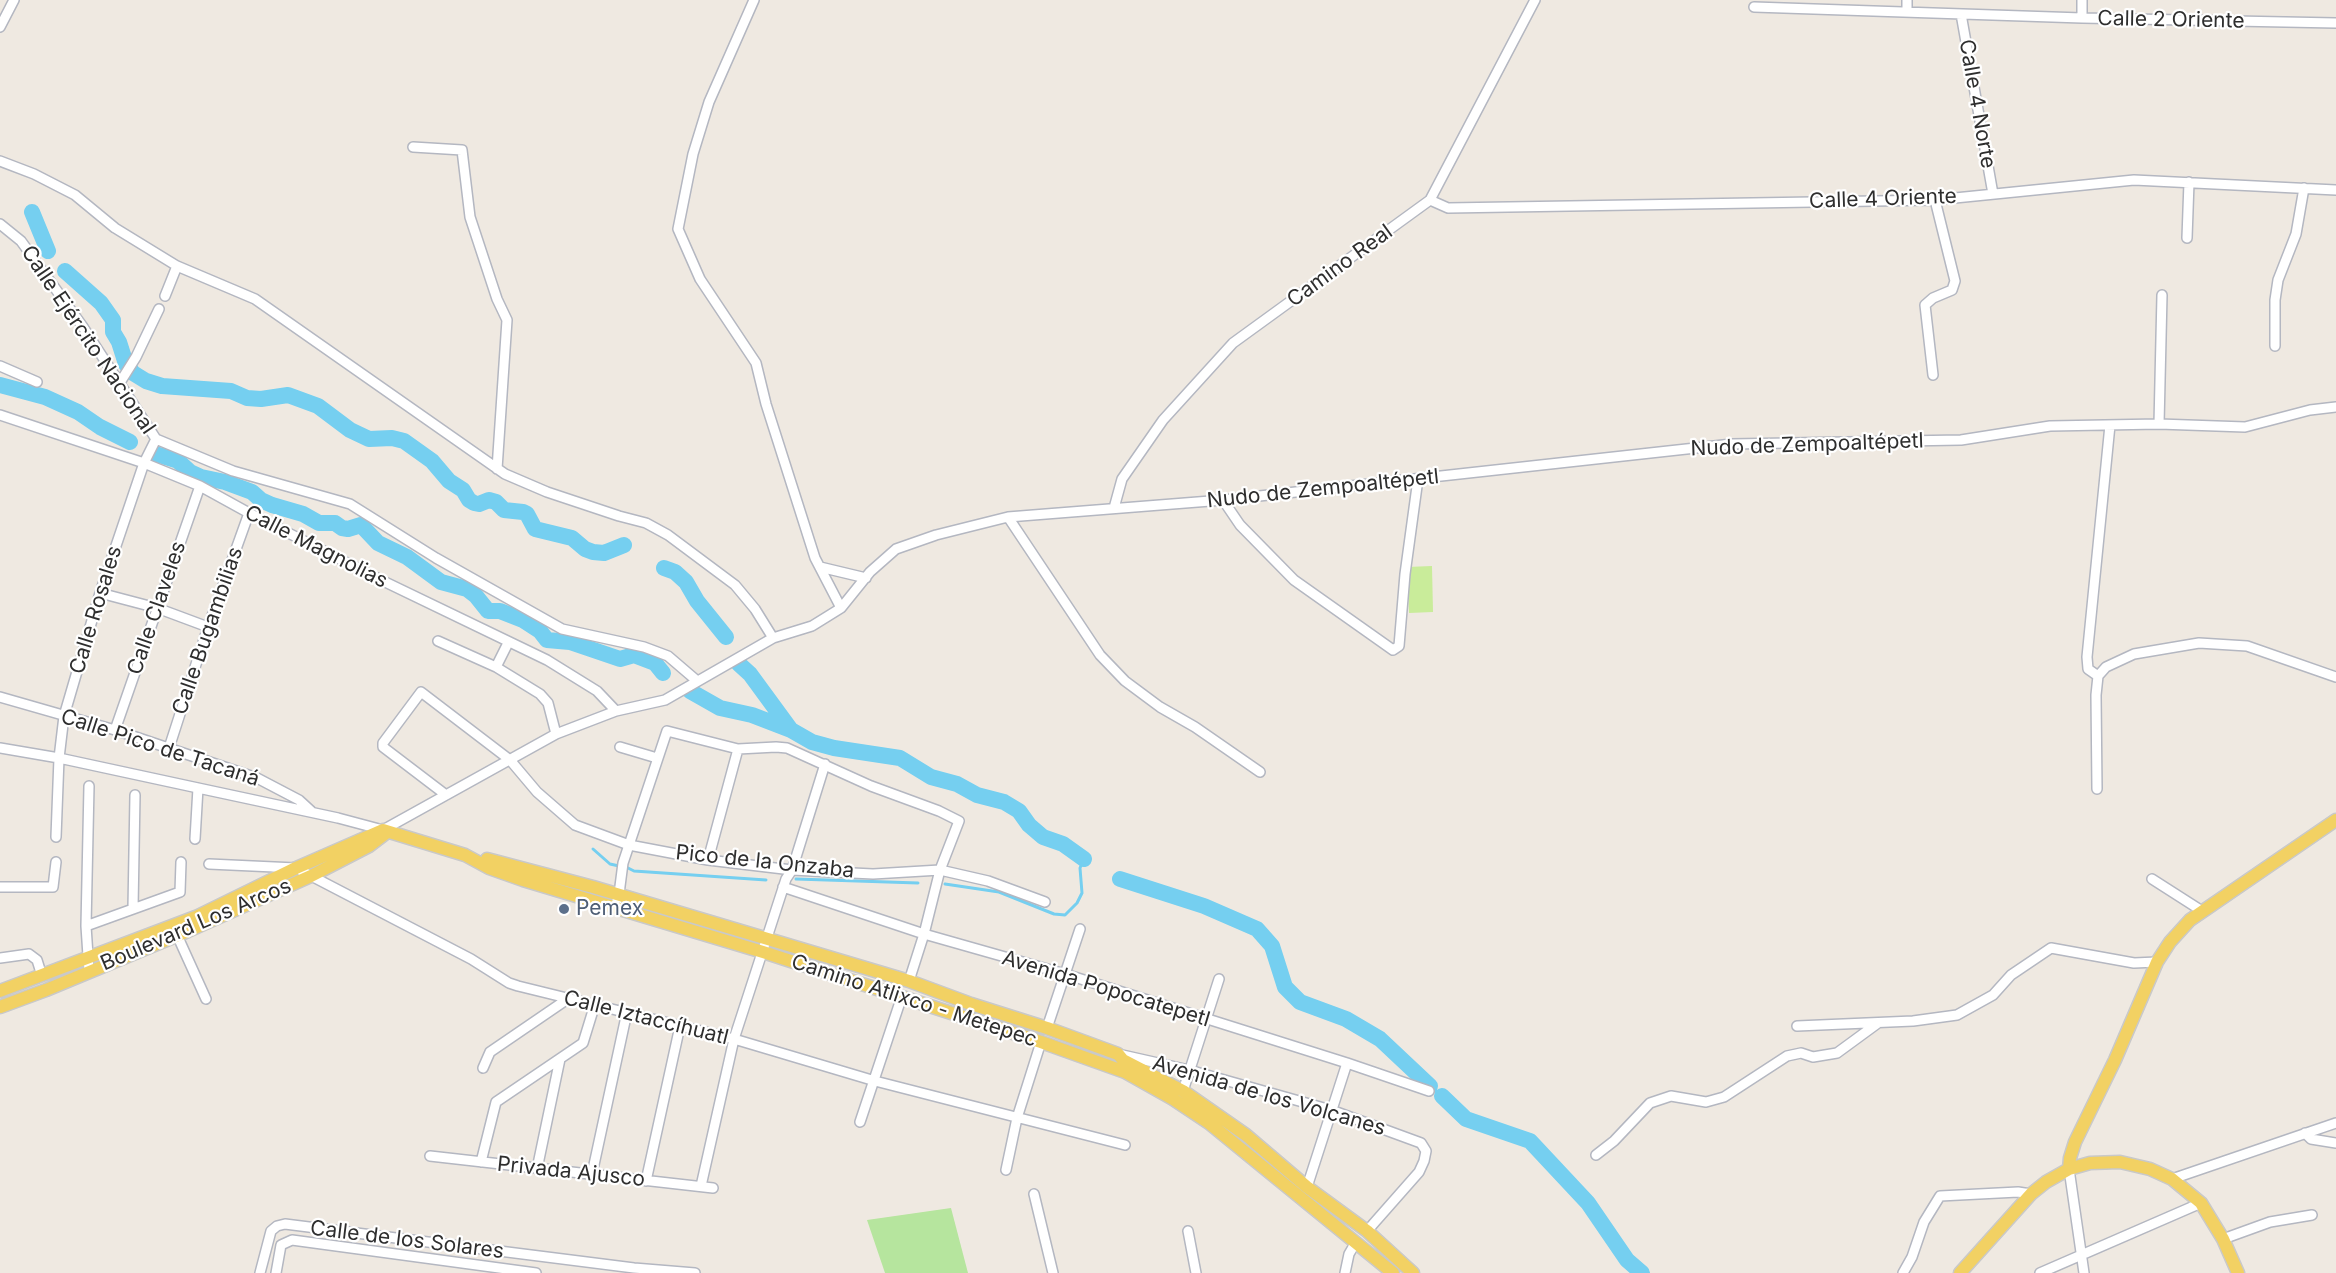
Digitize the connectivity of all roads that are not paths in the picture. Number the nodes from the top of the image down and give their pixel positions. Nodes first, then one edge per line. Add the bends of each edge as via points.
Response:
1 (14, 0) edge
2 (754, 0) edge
3 (1535, 0) edge
4 (1907, 0) edge
5 (2082, 0) edge
6 (1754, 7) dead end
7 (1907, 12) junction
8 (1961, 14) junction
9 (2082, 18) junction
10 (2336, 23) edge
11 (0, 27) edge
12 (413, 147) dead end
13 (0, 161) edge
14 (2189, 182) junction
15 (2304, 188) junction
16 (2336, 190) edge
17 (1993, 194) junction
18 (1430, 200) junction
19 (1935, 200) junction
20 (0, 224) edge
21 (2187, 238) dead end
22 (177, 266) junction
23 (2162, 295) dead end
24 (165, 296) dead end
25 (159, 309) dead end
26 (2275, 346) dead end
27 (0, 366) edge
28 (1933, 375) dead end
29 (37, 382) dead end
30 (119, 384) junction
31 (2336, 407) edge
32 (0, 415) edge
33 (2159, 424) junction
34 (2110, 425) junction
35 (156, 439) junction
36 (144, 464) junction
37 (497, 469) junction
38 (1418, 479) junction
39 (200, 486) junction
40 (1223, 500) junction
41 (1114, 508) junction
42 (249, 513) junction
43 (1008, 517) junction
44 (820, 567) junction
45 (866, 578) junction
46 (100, 593) junction
47 (156, 608) junction
48 (841, 608) junction
49 (208, 627) junction
50 (773, 638) junction
51 (438, 641) dead end
52 (508, 643) junction
53 (496, 667) junction
54 (2098, 676) junction
55 (2336, 677) edge
56 (696, 680) junction
57 (0, 697) edge
58 (616, 711) junction
59 (64, 716) junction
60 (114, 730) junction
61 (556, 734) junction
62 (620, 747) dead end
63 (0, 748) edge
64 (169, 748) junction
65 (738, 749) junction
66 (59, 758) junction
67 (657, 758) junction
68 (510, 760) junction
69 (825, 764) junction
70 (1260, 772) dead end
71 (89, 786) dead end
72 (198, 788) junction
73 (2097, 789) dead end
74 (135, 795) dead end
75 (446, 795) junction
76 (313, 813) junction
77 (2336, 820) edge
78 (386, 830) junction
79 (56, 837) dead end
80 (195, 839) dead end
81 (629, 844) junction
82 (708, 860) junction
83 (56, 862) dead end
84 (182, 862) dead end
85 (209, 864) dead end
86 (296, 868) junction
87 (792, 870) junction
88 (940, 870) junction
89 (311, 876) junction
90 (2152, 879) dead end
91 (0, 887) edge
92 (783, 887) junction
93 (617, 900) junction
94 (1045, 902) dead end
95 (133, 908) junction
96 (2202, 911) junction
97 (86, 926) junction
98 (1080, 929) dead end
99 (924, 934) junction
100 (177, 935) junction
101 (767, 939) junction
102 (763, 952) junction
103 (0, 958) edge
104 (91, 962) junction
105 (2157, 962) junction
106 (1065, 975) junction
107 (42, 976) junction
108 (1220, 979) dead end
109 (909, 981) junction
110 (0, 991) edge
111 (902, 996) junction
112 (569, 998) junction
113 (206, 999) dead end
114 (595, 1004) junction
115 (0, 1007) edge
116 (627, 1012) junction
117 (1207, 1020) junction
118 (1878, 1023) junction
119 (680, 1026) junction
120 (1797, 1026) dead end
121 (1047, 1028) junction
122 (734, 1039) junction
123 (1041, 1042) junction
124 (1118, 1054) junction
125 (560, 1059) junction
126 (1347, 1063) junction
127 (483, 1068) dead end
128 (1189, 1070) junction
129 (875, 1081) junction
130 (1183, 1091) junction
131 (1429, 1091) dead end
132 (1331, 1110) junction
133 (1017, 1118) junction
134 (860, 1122) dead end
135 (2336, 1123) edge
136 (2305, 1133) junction
137 (2336, 1143) edge
138 (1125, 1145) dead end
139 (1596, 1155) dead end
140 (430, 1156) dead end
141 (481, 1162) junction
142 (537, 1168) junction
143 (2069, 1169) junction
144 (1006, 1170) dead end
145 (592, 1174) junction
146 (2172, 1179) junction
147 (646, 1181) junction
148 (701, 1186) junction
149 (1307, 1187) junction
150 (713, 1188) dead end
151 (1034, 1194) dead end
152 (2031, 1194) junction
153 (2201, 1203) junction
154 (2312, 1215) dead end
155 (1369, 1228) junction
156 (1188, 1231) dead end
157 (2223, 1239) junction
158 (421, 1242) junction
159 (1356, 1242) junction
160 (2082, 1255) junction
161 (418, 1257) junction
162 (261, 1268) edge
163 (277, 1270) edge
164 (634, 1271) edge
165 (536, 1273) edge
166 (696, 1273) edge
167 (1053, 1273) edge
168 (1197, 1273) edge
169 (1345, 1273) edge
170 (1393, 1273) edge
171 (1413, 1273) edge
172 (1903, 1273) edge
173 (1960, 1273) edge
174 (2040, 1273) edge
175 (2084, 1273) edge
176 (2238, 1273) edge

1 - 11 street
2 - 44 street via 709,102 693,154 678,229 700,279 756,363
3 - 18 street, Camino Real
4 - 7 street
5 - 9 street
6 - 7 street, Calle 2 Oriente
7 - 8 street, Calle 2 Oriente
8 - 9 street, Calle 2 Oriente
8 - 17 street, Calle 4 Norte
9 - 10 street, Calle 2 Oriente
12 - 37 street via 462,150 470,217 507,320
13 - 22 street via 75,195 114,228
14 - 15 street, Calle 4 Oriente
14 - 17 street, Calle 4 Oriente via 2134,180
14 - 21 street
15 - 16 street, Calle 4 Oriente
15 - 26 street via 2296,234 2278,280
17 - 19 street, Calle 4 Oriente
18 - 19 street, Calle 4 Oriente via 1448,208
18 - 41 street, Camino Real via 1233,343 1163,420 1122,479
19 - 28 street via 1955,281 1952,290 1925,305
20 - 30 street, Calle Ejército Nacional via 21,242
22 - 24 street
22 - 37 street via 255,299
23 - 33 street
25 - 30 street
27 - 29 street
30 - 35 street, Calle Ejército Nacional
31 - 33 street, Nudo de Zempoaltépetl via 2245,427
32 - 36 street, Calle Magnolias
33 - 34 street, Nudo de Zempoaltépetl
34 - 38 street, Nudo de Zempoaltépetl via 2050,426 1961,440 1732,444
34 - 54 street via 2087,657 2088,669
35 - 36 street, Calle Ejército Nacional
35 - 56 street via 232,471 350,504 436,558 562,628 668,656
36 - 39 street, Calle Magnolias
36 - 46 street, Calle Rosales
37 - 50 street via 547,492 646,523 668,535 735,585
38 - 40 street, Nudo de Zempoaltépetl
38 - 40 street via 1399,646 1393,650 1294,580 1240,525
39 - 42 street, Calle Magnolias
39 - 47 street, Calle Claveles
40 - 41 street, Nudo de Zempoaltépetl
41 - 43 street, Nudo de Zempoaltépetl
42 - 49 street, Calle Bugambilias
42 - 52 street, Calle Magnolias
43 - 45 street, Nudo de Zempoaltépetl via 896,549
43 - 70 street via 1100,655 1125,681
44 - 45 street
44 - 48 street
45 - 48 street, Nudo de Zempoaltépetl
46 - 47 street
46 - 59 street, Calle Rosales
47 - 49 street
47 - 60 street, Calle Claveles
48 - 50 street, Nudo de Zempoaltépetl via 812,626
49 - 64 street, Calle Bugambilias
50 - 56 street, Nudo de Zempoaltépetl
51 - 53 street
52 - 53 street
52 - 58 street, Calle Magnolias via 547,660 597,691
53 - 61 street via 540,694 548,704
54 - 55 street via 2106,667 2134,654 2199,643 2247,646
54 - 73 street
56 - 58 street, Nudo de Zempoaltépetl via 665,700
57 - 59 street, Calle Pico de Tacaná
58 - 61 street, Nudo de Zempoaltépetl
59 - 60 street, Calle Pico de Tacaná
59 - 66 street, Calle Rosales
60 - 64 street, Calle Pico de Tacaná
61 - 68 street, Nudo de Zempoaltépetl
62 - 67 street
63 - 66 street
64 - 76 street, Calle Pico de Tacaná via 257,778 299,800
65 - 67 street via 667,731
65 - 69 street via 787,748
65 - 82 street
66 - 72 street
66 - 79 street, Calle Rosales
67 - 81 street
68 - 75 street, Nudo de Zempoaltépetl
68 - 75 street, Pico de la Onzaba via 421,692 383,747
68 - 81 street, Pico de la Onzaba via 537,792 575,825
69 - 87 street
69 - 88 street via 958,821
71 - 97 street
72 - 76 street
72 - 80 street
74 - 95 street
75 - 78 street, Nudo de Zempoaltépetl
76 - 78 street
77 - 96 main road
78 - 86 main road, Boulevard Los Arcos
78 - 89 main road, Boulevard Los Arcos via 369,846
78 - 93 main road
81 - 82 street, Pico de la Onzaba
81 - 93 street
82 - 87 street, Pico de la Onzaba
83 - 91 street via 53,887
84 - 95 street via 180,892
85 - 86 street
86 - 89 street, Calle Iztaccíhuatl
86 - 104 main road, Boulevard Los Arcos
87 - 88 street, Pico de la Onzaba via 873,874
87 - 92 street
88 - 94 street, Pico de la Onzaba via 988,881
88 - 99 street
89 - 100 main road, Boulevard Los Arcos
89 - 112 street, Calle Iztaccíhuatl via 471,959 509,983
90 - 96 street
92 - 99 street, Avenida Popocatepetl
92 - 101 street
93 - 101 main road
93 - 102 main road, Camino Atlixco - Metepec
95 - 97 street
96 - 105 main road via 2170,942
97 - 104 street
98 - 106 street
99 - 106 street, Avenida Popocatepetl
99 - 109 street
100 - 104 main road, Boulevard Los Arcos
100 - 113 street
101 - 102 street
101 - 109 main road
102 - 111 main road, Camino Atlixco - Metepec
102 - 122 street
103 - 107 street via 29,954 38,960
104 - 107 main road, Boulevard Los Arcos
104 - 115 main road, Boulevard Los Arcos via 46,990
105 - 118 street via 2134,963 2051,948 2011,975 1993,995 1957,1015
105 - 143 main road via 2075,1142
106 - 117 street, Avenida Popocatepetl
106 - 121 street
107 - 110 main road, Boulevard Los Arcos
108 - 117 street
109 - 121 main road
111 - 123 main road, Camino Atlixco - Metepec
111 - 129 street
112 - 114 street, Calle Iztaccíhuatl
112 - 127 street via 490,1052
114 - 116 street, Calle Iztaccíhuatl
114 - 125 street via 583,1043
116 - 119 street, Calle Iztaccíhuatl
116 - 145 street
117 - 126 street, Avenida Popocatepetl
117 - 128 street
118 - 120 street
118 - 139 street via 1837,1053 1787,1056 1724,1097 1706,1102 1671,1096 1650,1103
119 - 122 street, Calle Iztaccíhuatl
119 - 147 street
121 - 124 main road
122 - 129 street, Calle Iztaccíhuatl
122 - 148 street
123 - 133 street
123 - 159 main road, Camino Atlixco - Metepec via 1125,1072 1173,1098
124 - 128 street, Avenida de los Volcanes
124 - 130 main road
125 - 141 street via 496,1102
125 - 142 street
126 - 131 street, Avenida Popocatepetl
126 - 132 street
128 - 130 street
128 - 132 street, Avenida de los Volcanes
129 - 133 street, Calle Iztaccíhuatl
129 - 134 street
130 - 149 main road via 1246,1135
132 - 149 street
132 - 155 street, Avenida de los Volcanes via 1421,1143 1426,1151 1419,1172
133 - 138 street, Calle Iztaccíhuatl
133 - 144 street
135 - 136 street
136 - 137 street via 2311,1139
136 - 146 street
140 - 141 street, Privada Ajusco
141 - 142 street, Privada Ajusco
142 - 145 street, Privada Ajusco
143 - 146 main road via 2090,1163 2120,1162
143 - 152 main road
143 - 160 street
145 - 147 street, Privada Ajusco
146 - 153 main road
147 - 148 street, Privada Ajusco
148 - 150 street, Privada Ajusco
149 - 155 main road
151 - 167 street
152 - 172 street via 1940,1196 1924,1222
152 - 173 main road
153 - 157 main road
153 - 160 street
154 - 157 street via 2270,1222
155 - 171 main road
156 - 168 street
157 - 176 main road
158 - 161 street
158 - 162 street, Calle de los Solares via 285,1224 271,1231
158 - 164 street, Calle de los Solares
159 - 169 street
159 - 170 main road, Camino Atlixco - Metepec
160 - 174 street
160 - 175 street
161 - 163 street, Calle de los Solares via 292,1240 281,1245
161 - 165 street, Calle de los Solares
162 - 163 street
164 - 166 street, Calle de los Solares

